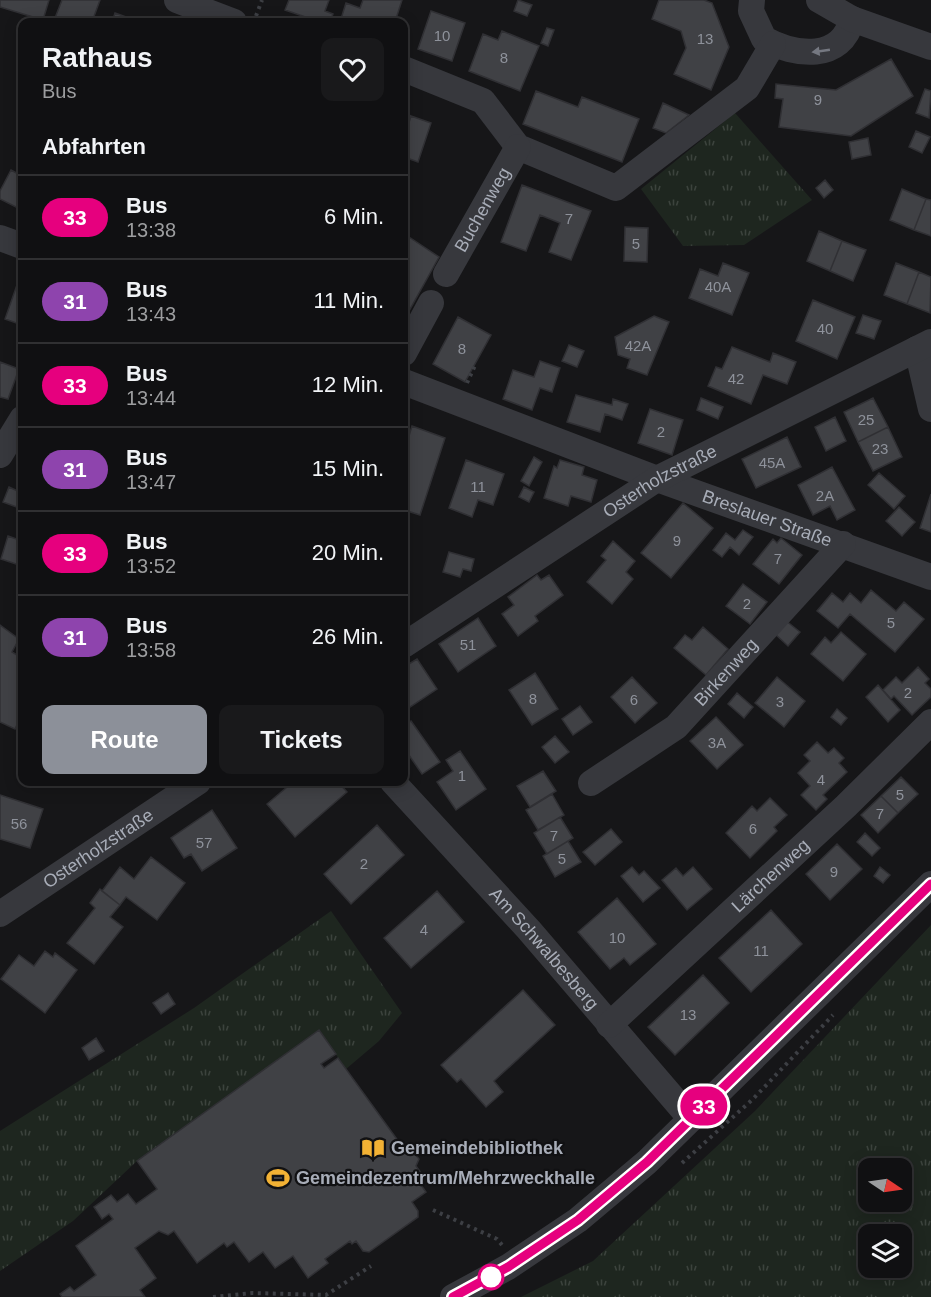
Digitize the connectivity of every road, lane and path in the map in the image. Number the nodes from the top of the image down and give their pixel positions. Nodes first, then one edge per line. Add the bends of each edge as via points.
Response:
1 (177, 0) edge
2 (262, 0) edge
3 (752, 0) edge
4 (819, 0) edge
5 (224, 18) edge
6 (255, 18) edge
7 (852, 19) junction
8 (773, 44) junction
9 (931, 47) edge
10 (408, 71) edge
11 (518, 147) junction
12 (0, 238) edge
13 (18, 245) edge
14 (446, 274) dead end
15 (431, 303) dead end
16 (408, 346) edge
17 (924, 346) edge
18 (476, 363) dead end
19 (471, 375) dead end
20 (408, 390) edge
21 (931, 409) edge
22 (18, 426) edge
23 (0, 455) edge
24 (657, 479) junction
25 (843, 544) junction
26 (931, 578) edge
27 (408, 642) edge
28 (931, 722) edge
29 (591, 783) dead end
30 (192, 786) edge
31 (397, 786) edge
32 (931, 884) edge
33 (0, 914) edge
34 (609, 1025) junction
35 (691, 1119) junction
36 (433, 1210) dead end
37 (515, 1262) junction
38 (370, 1266) dead end
39 (213, 1297) edge
40 (453, 1297) edge

1 - 5 street
2 - 6 path
3 - 8 street via 751,11 758,27 764,39
4 - 7 street
7 -> 8 street via 848,34 831,50 806,52
7 - 9 street
8 - 11 street via 747,88 616,188
10 - 11 street via 483,101
11 - 14 street, Buchenweg
12 - 13 street
15 - 16 street
17 - 21 street
17 - 24 street, Osterholzstraße
18 - 19 path
20 - 24 street, Breslauer Straße
22 - 23 street
24 - 25 street, Breslauer Straße
24 - 27 street, Osterholzstraße
25 - 26 street, Breslauer Straße
25 - 29 street, Birkenweg via 676,727
28 - 34 street, Lärchenweg
30 - 33 street, Osterholzstraße
31 - 34 street, Am Schwalbesberg via 529,930
32 - 35 street
34 - 35 street, Am Schwalbesberg
35 - 37 street via 578,1220
36 - 37 path via 497,1239
37 - 40 street
38 - 39 path via 326,1295 252,1293

